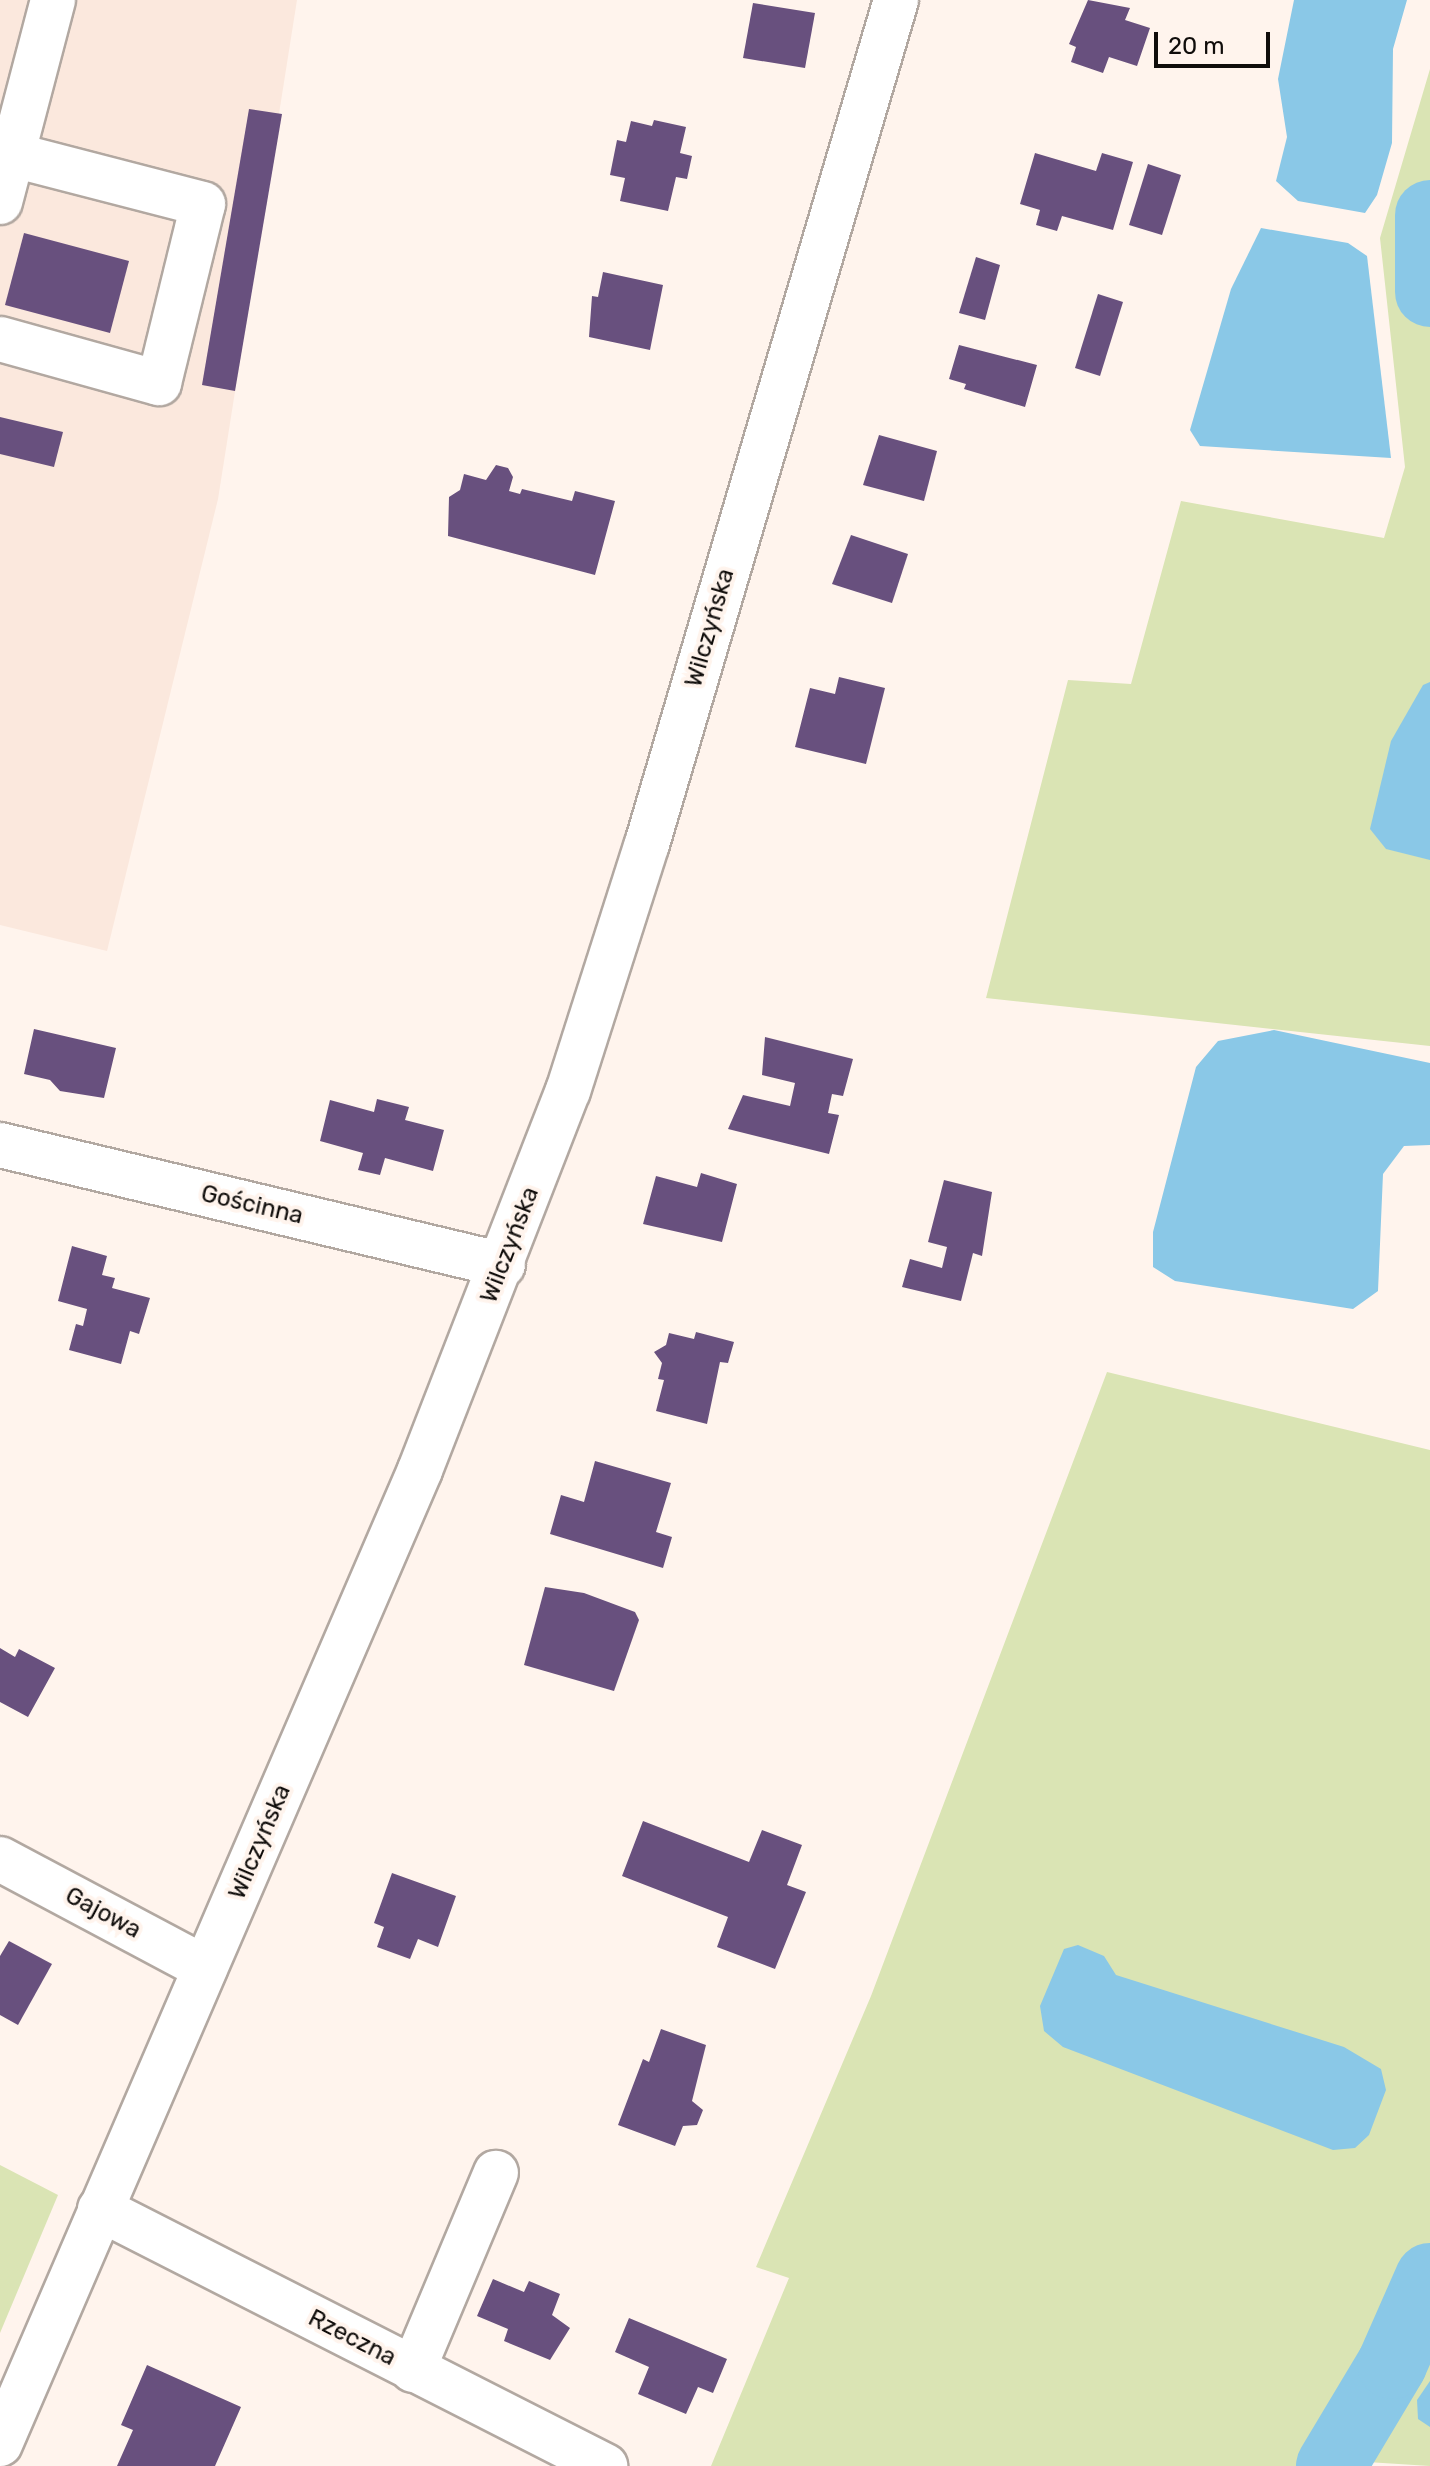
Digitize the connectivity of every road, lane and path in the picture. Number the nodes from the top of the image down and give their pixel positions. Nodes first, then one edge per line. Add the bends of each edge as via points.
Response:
1 (53, 0) edge
2 (896, 0) edge
3 (13, 155) junction
4 (0, 202) edge
5 (0, 339) edge
6 (0, 1145) edge
7 (503, 1265) junction
8 (0, 1859) edge
9 (205, 1968) junction
10 (496, 2173) dead end
11 (100, 2209) junction
12 (413, 2370) junction
13 (0, 2444) edge
14 (605, 2466) edge

1 - 3 street
2 - 7 street, Wilczyńska via 647,844 568,1091
3 - 4 street
3 - 5 street via 203,204 159,383
6 - 7 street, Gościnna
7 - 9 street, Wilczyńska
8 - 9 street, Gajowa
9 - 11 street, Wilczyńska
10 - 12 street
11 - 12 street, Rzeczna
11 - 13 street, Wilczyńska
12 - 14 street, Rzeczna

